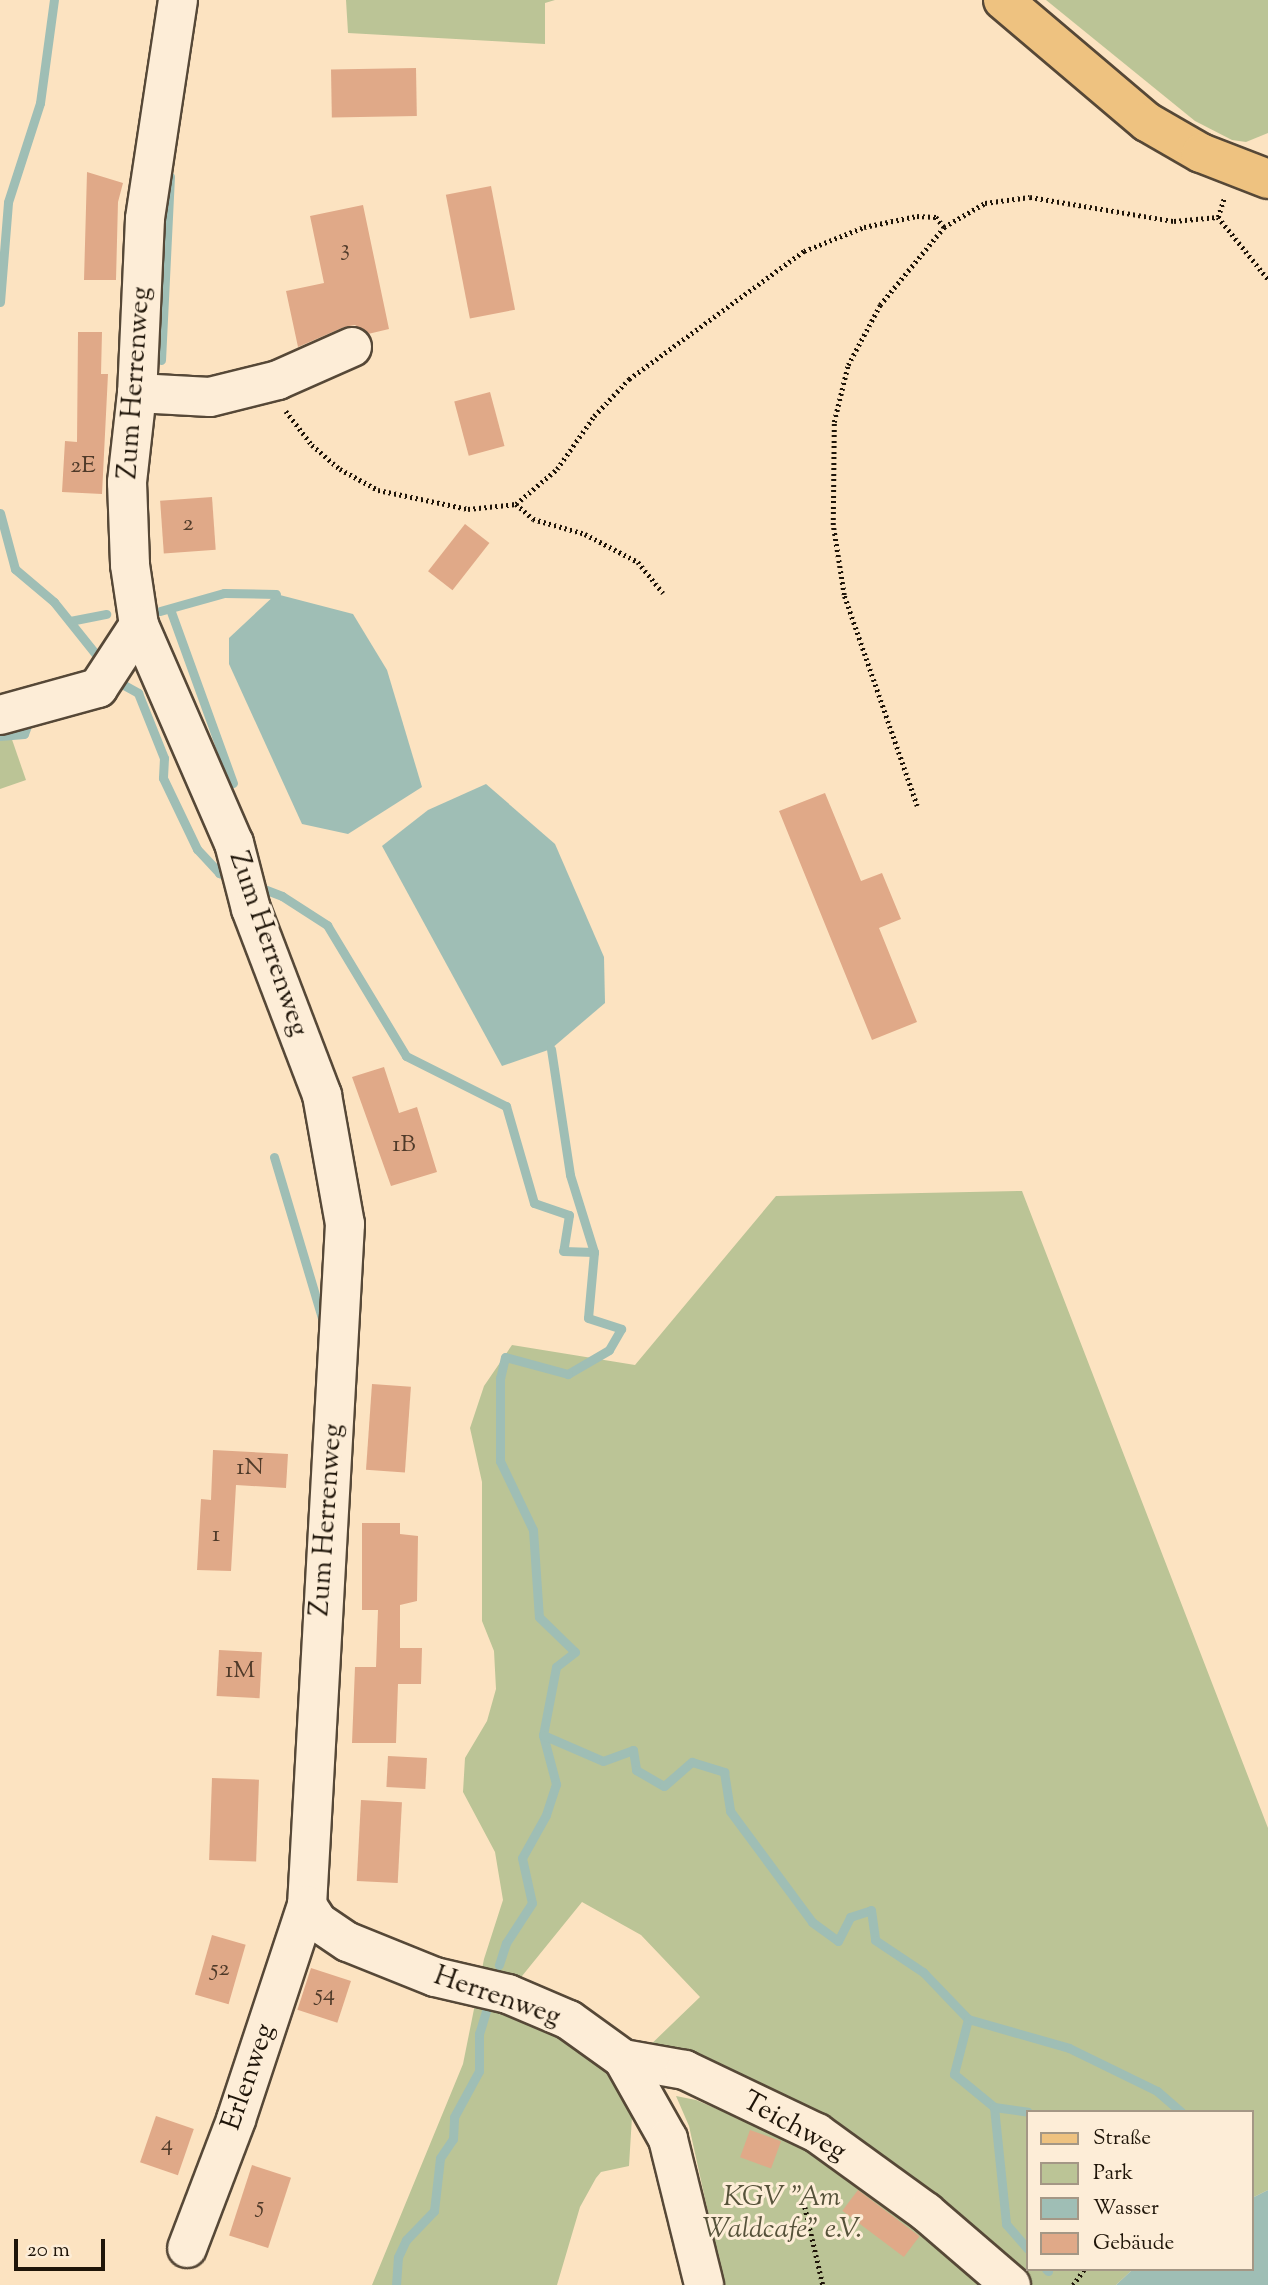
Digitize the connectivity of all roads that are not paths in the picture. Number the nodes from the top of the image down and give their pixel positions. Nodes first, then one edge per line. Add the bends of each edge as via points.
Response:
1 (178, 0) edge
2 (1003, 0) edge
3 (1268, 179) edge
4 (352, 347) dead end
5 (137, 393) junction
6 (139, 625) junction
7 (0, 715) edge
8 (307, 1905) junction
9 (623, 2059) junction
10 (187, 2248) dead end
11 (704, 2285) edge
12 (1011, 2285) edge

1 - 5 street, Zum Herrenweg via 145,219
2 - 3 main road via 1147,122 1201,153
4 - 5 street via 265,383 210,397
5 - 6 street, Zum Herrenweg via 127,482 130,565
6 - 7 street via 98,688
6 - 8 street, Zum Herrenweg via 234,843 251,909 322,1095 345,1224
8 - 9 street, Herrenweg via 318,1922 348,1942 435,1977 508,1994 557,2015
8 - 10 street, Erlenweg via 236,2120
9 - 11 street, Herrenweg via 655,2108 668,2139
9 - 12 street, Teichweg via 685,2070 817,2133 926,2212

